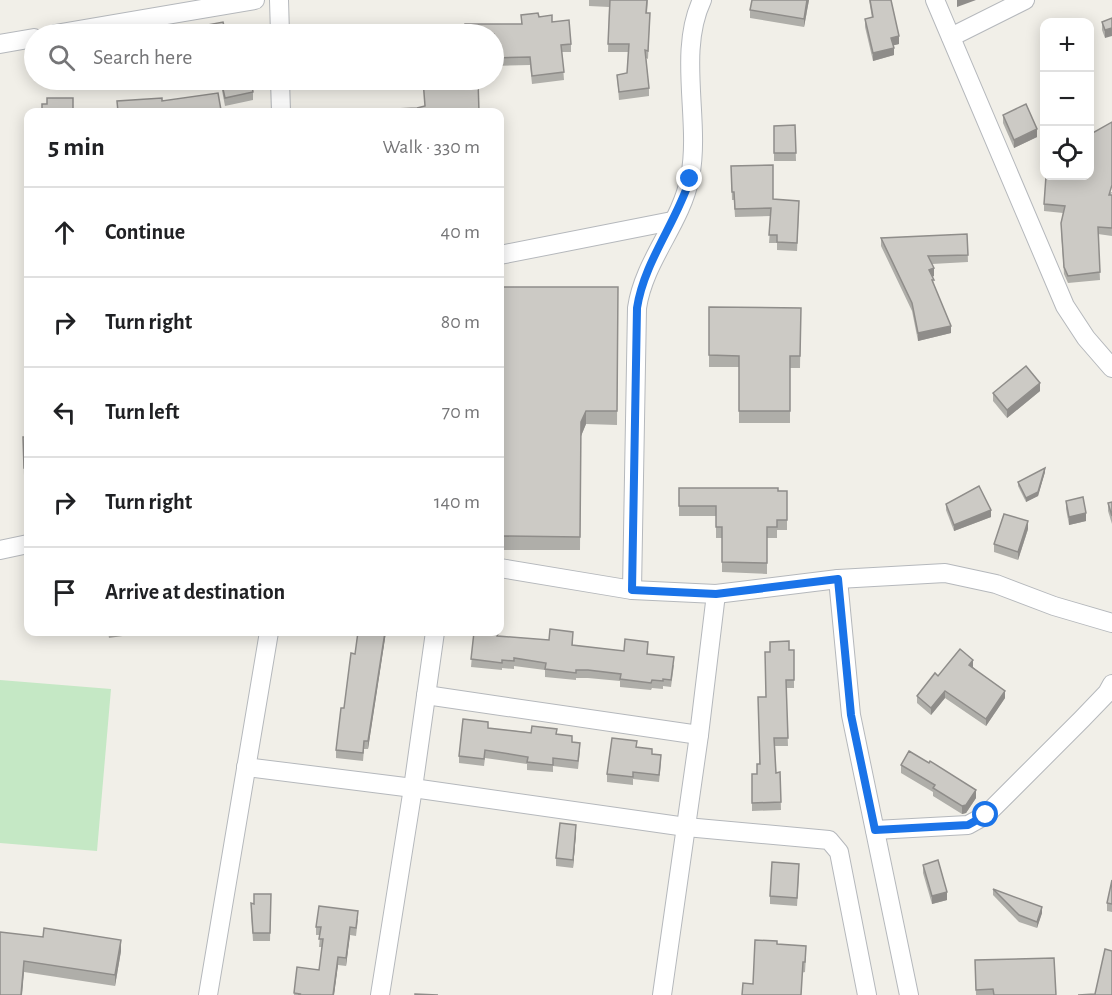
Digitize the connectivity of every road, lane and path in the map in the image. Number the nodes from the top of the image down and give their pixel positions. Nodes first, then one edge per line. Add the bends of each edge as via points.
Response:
1 (255, 0) edge
2 (279, 0) edge
3 (702, 0) edge
4 (935, 0) edge
5 (1025, 0) edge
6 (114, 24) edge
7 (280, 24) edge
8 (951, 37) junction
9 (24, 40) edge
10 (0, 44) edge
11 (280, 90) edge
12 (281, 108) edge
13 (672, 221) junction
14 (504, 254) edge
15 (1112, 369) edge
16 (24, 545) edge
17 (0, 550) edge
18 (504, 569) edge
19 (838, 579) junction
20 (632, 590) junction
21 (716, 594) junction
22 (1112, 623) edge
23 (268, 636) edge
24 (434, 636) edge
25 (1112, 684) edge
26 (426, 694) junction
27 (699, 735) junction
28 (246, 767) junction
29 (413, 788) junction
30 (686, 827) junction
31 (875, 830) junction
32 (208, 995) edge
33 (380, 995) edge
34 (662, 995) edge
35 (867, 995) edge
36 (909, 995) edge

1 - 6 street
2 - 7 street
3 - 13 street via 692,35 693,158 690,179
4 - 8 street
5 - 8 street
8 - 15 street via 1065,306
9 - 10 street
11 - 12 street
13 - 14 street
13 - 20 street via 644,281 637,308
16 - 17 street
18 - 20 street
19 - 21 street
19 - 22 street via 945,573 996,584
19 - 31 street via 851,715
20 - 21 street
21 - 27 street
23 - 28 street
24 - 26 street
25 - 31 street via 986,815 968,825
26 - 27 street
26 - 29 street
27 - 30 street
28 - 29 street
28 - 32 street
29 - 30 street
29 - 33 street
30 - 34 street
30 - 35 street via 824,838 834,844 839,852
31 - 36 street

